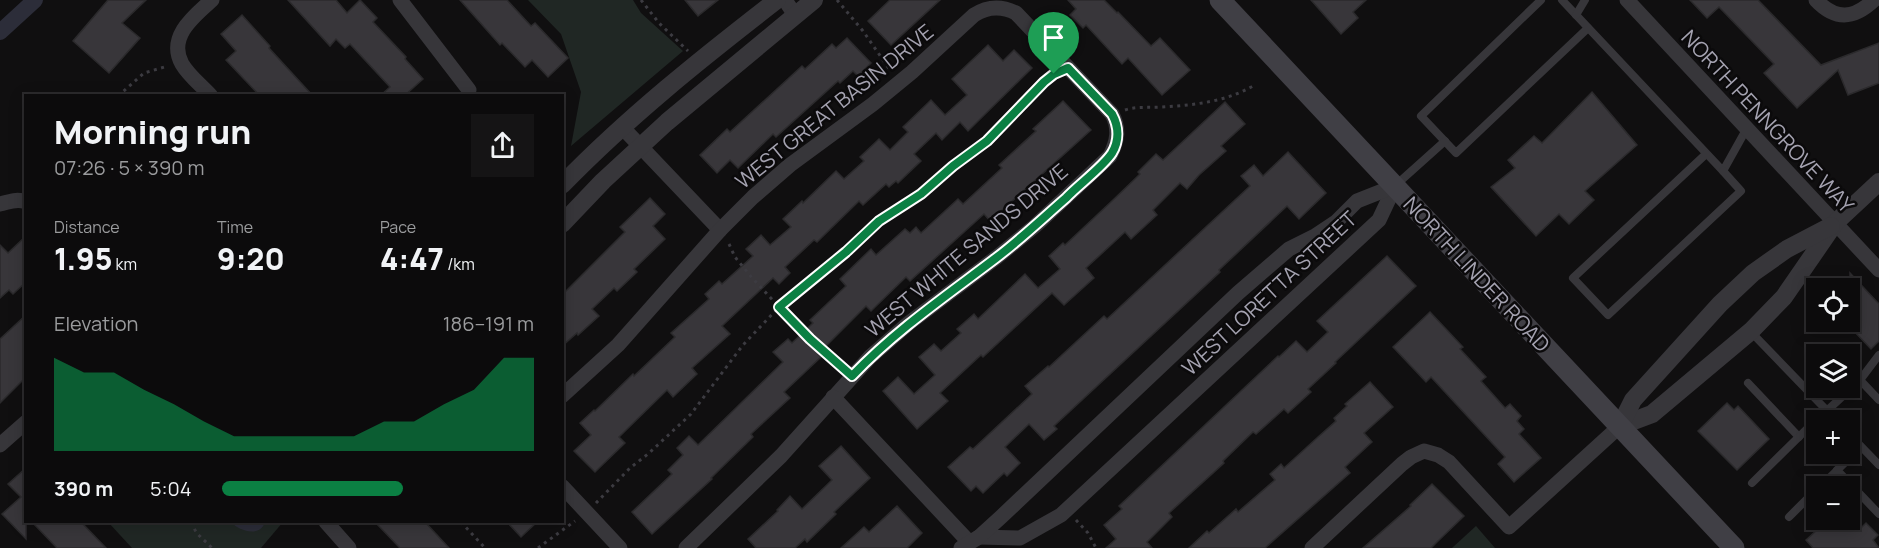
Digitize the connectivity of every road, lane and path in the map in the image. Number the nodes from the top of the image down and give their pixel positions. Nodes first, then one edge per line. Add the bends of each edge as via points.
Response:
1 (212, 0) edge
2 (400, 0) edge
3 (641, 0) edge
4 (777, 0) edge
5 (814, 0) edge
6 (837, 0) edge
7 (1220, 0) edge
8 (1541, 0) edge
9 (1562, 0) edge
10 (1584, 0) edge
11 (1626, 0) edge
12 (1816, 0) edge
13 (1874, 0) edge
14 (790, 8) edge
15 (1576, 15) junction
16 (1588, 28) junction
17 (179, 55) junction
18 (698, 61) junction
19 (1068, 68) junction
20 (900, 82) junction
21 (1253, 86) dead end
22 (470, 90) dead end
23 (120, 94) edge
24 (209, 94) edge
25 (1112, 114) junction
26 (621, 127) junction
27 (1747, 128) junction
28 (1444, 141) junction
29 (640, 146) junction
30 (1706, 154) junction
31 (1723, 171) junction
32 (1879, 182) edge
33 (564, 183) edge
34 (1395, 186) junction
35 (564, 222) edge
36 (1835, 223) junction
37 (720, 230) junction
38 (1879, 270) edge
39 (779, 307) junction
40 (1750, 332) junction
41 (1879, 355) edge
42 (852, 376) junction
43 (1860, 380) joint
44 (1749, 383) dead end
45 (564, 394) edge
46 (833, 397) junction
47 (1841, 398) edge
48 (1879, 400) edge
49 (1826, 410) edge
50 (1828, 410) edge
51 (24, 424) edge
52 (1620, 426) junction
53 (1806, 430) edge
54 (1799, 437) junction
55 (0, 445) edge
56 (1862, 447) joint
57 (1879, 465) edge
58 (1837, 470) junction
59 (1831, 476) edge
60 (1752, 483) dead end
61 (564, 488) edge
62 (1806, 500) edge
63 (1067, 510) junction
64 (587, 512) junction
65 (1879, 514) edge
66 (1789, 517) dead end
67 (194, 523) edge
68 (327, 523) edge
69 (462, 523) edge
70 (970, 542) edge
71 (212, 548) edge
72 (349, 548) edge
73 (485, 548) edge
74 (538, 548) edge
75 (620, 548) edge
76 (686, 548) edge
77 (1096, 548) edge
78 (1312, 548) edge
79 (1734, 548) edge

1 - 17 street via 180,35
2 - 22 street
3 - 18 path
4 - 18 street
5 - 14 street
6 - 20 path
7 - 34 main road, NORTH LINDER ROAD
8 - 28 lane via 1421,116
9 - 15 lane
10 - 15 lane
11 - 27 street, NORTH PENNGROVE WAY
12 - 13 street via 1842,16
14 - 29 street
15 - 16 lane
16 - 28 lane via 1456,153
16 - 30 lane
17 - 23 path via 144,73
17 - 24 street
18 - 26 street
19 - 20 street, WEST GREAT BASIN DRIVE via 1022,18 1009,10 989,8 974,15
19 - 25 street
19 - 39 path via 1044,82 987,141 921,194 879,221
20 - 37 street, WEST GREAT BASIN DRIVE via 790,165
21 - 25 path via 1215,101 1133,108
25 - 42 street, WEST WHITE SANDS DRIVE via 1117,138 1110,156 1035,226 909,323
26 - 29 street
26 - 33 street
27 - 31 lane
27 - 36 street, NORTH PENNGROVE WAY
28 - 34 lane
29 - 35 street
29 - 37 street
30 - 31 lane
30 - 31 lane via 1573,278 1608,315 1741,191
32 - 36 street
34 - 52 main road, NORTH LINDER ROAD
34 - 63 street, WEST LORETTA STREET via 1379,220
34 - 70 street, WEST LORETTA STREET via 1357,201 1336,222 1289,249
36 - 38 street, NORTH PENNGROVE WAY
36 - 40 street via 1784,297
36 - 52 street via 1787,249 1753,273 1720,304 1633,400
37 - 39 path via 735,256
37 - 45 street, WEST GREAT BASIN DRIVE via 618,345
39 - 42 path
39 - 64 path via 743,345 691,414
40 - 49 lane
40 - 52 street via 1652,414
41 - 43 lane
42 - 46 street, WEST WHITE SANDS DRIVE
43 - 48 lane
44 - 54 lane
46 - 70 street
46 - 76 street, WEST WHITE SANDS DRIVE via 781,456
47 - 50 lane
51 - 55 street
52 - 78 street via 1509,527 1449,462 1424,451 1402,464
52 - 79 main road, NORTH LINDER ROAD
53 - 54 lane
54 - 60 lane
56 - 57 lane
56 - 58 lane
58 - 59 lane
58 - 65 lane
61 - 64 street
62 - 66 lane
63 - 70 street, WEST LORETTA STREET via 1020,538
63 - 77 path
64 - 74 path
64 - 75 street
67 - 71 path via 194,530
68 - 72 street
69 - 73 path

